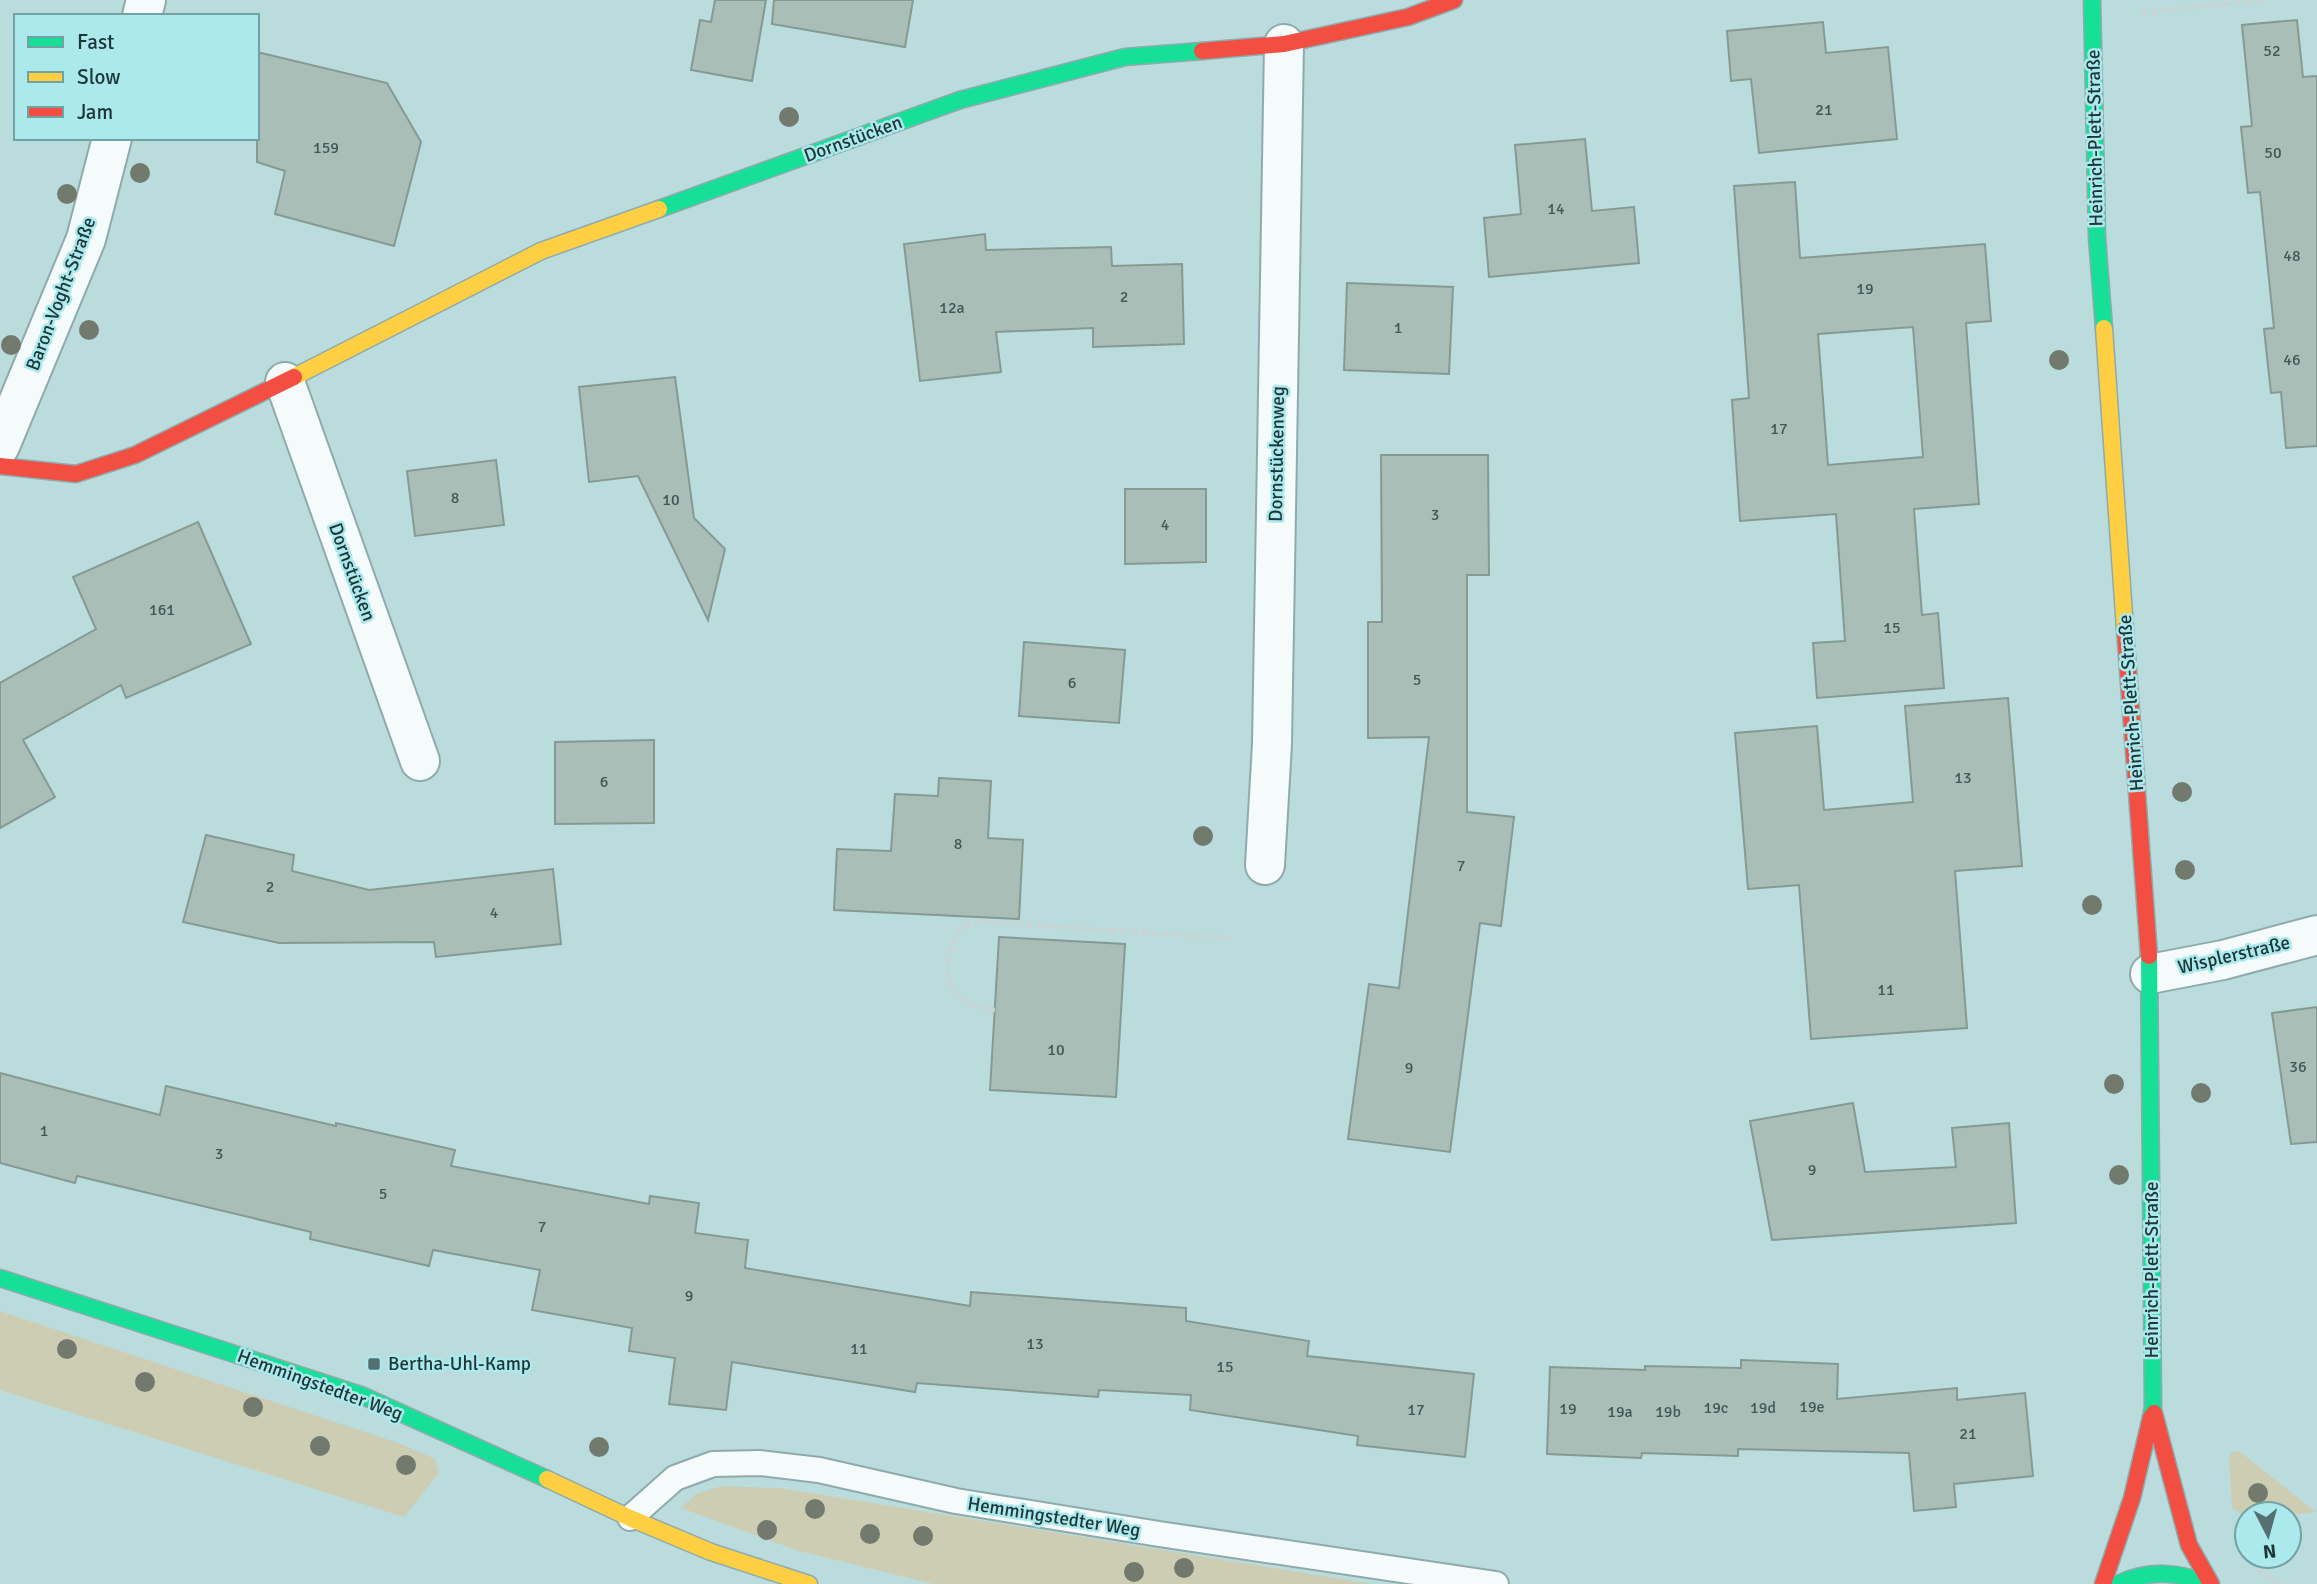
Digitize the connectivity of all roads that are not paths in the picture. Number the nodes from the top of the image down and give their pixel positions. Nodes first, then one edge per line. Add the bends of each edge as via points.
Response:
1 (1454, 0) edge
2 (2092, 8) edge
3 (1284, 44) junction
4 (111, 140) edge
5 (285, 382) junction
6 (0, 446) edge
7 (0, 466) edge
8 (420, 761) dead end
9 (1265, 865) dead end
10 (2317, 935) edge
11 (2150, 974) junction
12 (0, 1278) edge
13 (2153, 1408) junction
14 (630, 1518) junction
15 (809, 1584) edge
16 (1496, 1584) edge
17 (2103, 1584) edge
18 (2118, 1584) edge
19 (2211, 1584) edge

1 - 3 street, Dornstücken via 1408,17
2 - 11 street, Heinrich-Plett-Straße via 2097,237
3 - 5 street, Dornstücken via 1125,57 961,100 541,251
3 - 9 street, Dornstückenweg via 1272,730
4 - 6 street, Baron-Voght-Straße via 86,239
5 - 7 street, Dornstücken via 135,455 76,474
5 - 8 street, Dornstücken
10 - 11 street, Wisplerstraße
11 - 13 street, Heinrich-Plett-Straße
12 - 14 street, Hemmingstedter Weg via 361,1395
13 - 17 street, Heinrich-Plett-Straße via 2132,1498
13 - 19 street, Heinrich-Plett-Straße via 2189,1545
14 - 15 street, Hemmingstedter Weg via 711,1552
14 - 16 lane, Hemmingstedter Weg via 675,1478 713,1464 760,1463 819,1470 956,1501
18 - 19 street, Heinrich-Plett-Straße via 2153,1574 2183,1574

